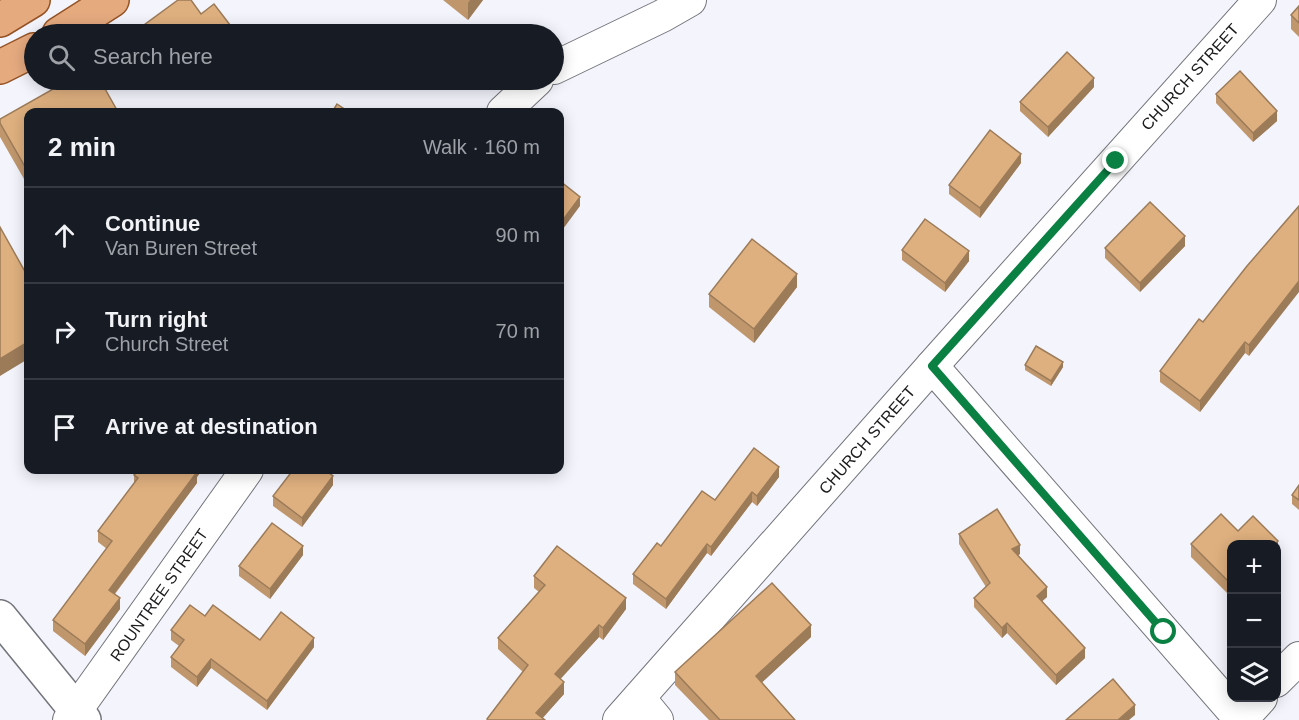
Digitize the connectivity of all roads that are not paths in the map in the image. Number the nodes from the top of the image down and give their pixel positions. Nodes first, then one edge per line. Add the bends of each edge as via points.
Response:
1 (33, 0) edge
2 (112, 0) edge
3 (690, 0) edge
4 (1260, 0) edge
5 (0, 20) edge
6 (75, 24) edge
7 (24, 55) edge
8 (564, 63) edge
9 (0, 67) edge
10 (526, 90) edge
11 (507, 108) edge
12 (932, 366) junction
13 (244, 474) edge
14 (0, 617) edge
15 (1299, 658) edge
16 (1281, 676) edge
17 (1257, 702) edge
18 (638, 713) edge
19 (77, 717) edge
20 (1241, 720) edge

1 - 5 main road
2 - 6 main road
3 - 8 street
4 - 12 street, CHURCH STREET
7 - 9 main road
10 - 11 street
12 - 18 street, CHURCH STREET
12 - 20 street
13 - 19 street, ROUNTREE STREET
14 - 19 street
15 - 16 street
17 - 20 street

